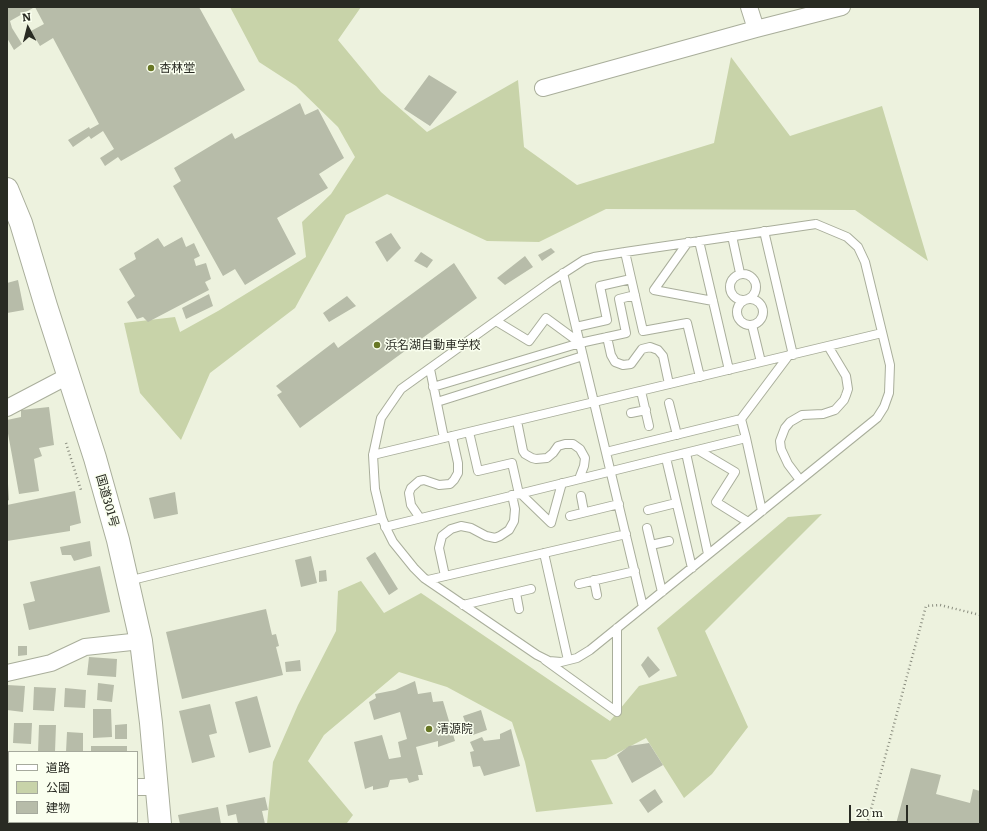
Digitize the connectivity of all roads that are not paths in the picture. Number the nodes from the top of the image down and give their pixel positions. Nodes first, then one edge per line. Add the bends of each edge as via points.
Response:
1 (749, 7) edge
2 (842, 7) edge
3 (756, 29) junction
4 (543, 88) dead end
5 (7, 189) edge
6 (764, 231) junction
7 (732, 236) junction
8 (699, 241) junction
9 (688, 242) junction
10 (625, 252) junction
11 (564, 273) junction
12 (740, 274) junction
13 (631, 279) junction
14 (635, 295) junction
15 (747, 300) junction
16 (713, 301) junction
17 (496, 321) junction
18 (752, 325) junction
19 (576, 326) junction
20 (882, 333) junction
21 (607, 337) junction
22 (580, 343) junction
23 (828, 346) junction
24 (791, 355) junction
25 (583, 356) junction
26 (761, 362) junction
27 (430, 369) junction
28 (730, 370) junction
29 (68, 376) junction
30 (700, 377) junction
31 (669, 384) junction
32 (433, 387) junction
33 (641, 391) junction
34 (437, 402) junction
35 (594, 402) junction
36 (669, 403) dead end
37 (7, 408) edge
38 (646, 410) junction
39 (631, 413) dead end
40 (516, 420) junction
41 (741, 420) junction
42 (649, 426) dead end
43 (469, 432) junction
44 (677, 435) junction
45 (448, 437) junction
46 (746, 438) junction
47 (698, 450) junction
48 (606, 452) junction
49 (686, 453) junction
50 (373, 455) junction
51 (666, 458) junction
52 (611, 471) junction
53 (579, 479) junction
54 (800, 480) junction
55 (562, 483) junction
56 (517, 494) junction
57 (581, 496) dead end
58 (676, 503) junction
59 (619, 504) junction
60 (648, 510) dead end
61 (762, 511) junction
62 (584, 512) junction
63 (570, 516) dead end
64 (382, 518) junction
65 (420, 518) junction
66 (748, 522) junction
67 (385, 527) junction
68 (647, 528) dead end
69 (626, 534) junction
70 (669, 541) dead end
71 (652, 545) junction
72 (544, 553) junction
73 (708, 554) junction
74 (692, 568) junction
75 (635, 571) junction
76 (445, 576) junction
77 (428, 580) junction
78 (594, 580) junction
79 (128, 581) junction
80 (579, 584) dead end
81 (531, 589) dead end
82 (662, 592) junction
83 (516, 593) junction
84 (597, 595) dead end
85 (464, 605) junction
86 (643, 607) junction
87 (519, 609) dead end
88 (617, 628) junction
89 (141, 641) junction
90 (537, 655) junction
91 (568, 660) junction
92 (7, 673) edge
93 (147, 787) edge
94 (160, 824) edge

1 - 3 street
2 - 3 street
3 - 4 street
5 - 29 highway, 国道301号 via 21,223
6 - 7 lane
6 - 20 lane via 816,224 847,237 858,247 865,262
6 - 24 lane
7 - 8 lane
7 - 12 lane
8 - 9 lane
8 - 16 lane
9 - 10 lane
9 - 16 lane via 654,290
10 - 11 lane via 584,260
10 - 13 lane
11 - 17 lane
11 - 19 lane
12 - 15 lane via 750,275 756,281 754,295
12 - 15 lane via 731,281 730,290 738,299
13 - 14 lane
13 - 19 lane via 600,286 607,320
14 - 21 lane via 619,299 626,333
14 - 30 lane via 644,331 687,323
15 - 18 lane via 740,305 737,313 740,321
15 - 18 lane via 758,302 762,309 759,321
16 - 28 lane
17 - 22 lane via 529,341 546,318
17 - 27 lane
18 - 26 lane
19 - 22 lane
20 - 23 lane
20 - 54 lane via 890,365 889,393 884,407 877,418
21 - 22 lane
21 - 31 lane via 613,359 623,365 631,364 642,349 650,347 658,350
22 - 25 lane
22 - 32 lane
23 - 24 lane
23 - 54 lane via 846,376 848,389 844,400 835,410 823,414 802,415 785,428 780,441 781,449
24 - 26 lane
24 - 41 lane
25 - 34 lane
25 - 35 lane
26 - 28 lane
27 - 32 lane
27 - 50 lane via 401,389 380,418
28 - 30 lane
29 - 37 street
29 - 79 highway, 国道301号 via 95,458
30 - 31 lane
31 - 33 lane
32 - 34 lane
33 - 35 lane
33 - 38 lane
34 - 45 lane
35 - 40 lane
35 - 48 lane
36 - 44 lane
38 - 39 lane
38 - 42 lane
40 - 43 lane
40 - 53 lane via 523,451 532,458 547,458 558,446 566,444 573,444 580,449 585,458
41 - 44 lane
41 - 46 lane
43 - 45 lane
43 - 56 lane via 478,471 512,463
44 - 48 lane
45 - 50 lane
45 - 65 lane via 458,462 458,473 450,484 439,485 424,480 411,488 411,505
46 - 47 lane
46 - 61 lane
47 - 49 lane
47 - 66 lane via 735,472 716,502
48 - 52 lane
49 - 51 lane
49 - 73 lane
50 - 64 lane via 375,489
51 - 52 lane
51 - 58 lane
52 - 53 lane
52 - 59 lane
53 - 55 lane
54 - 61 lane
55 - 56 lane
55 - 56 lane via 551,523
56 - 65 lane
56 - 76 lane via 514,521 509,530 500,536 486,536 461,526 451,529 442,536 439,548
57 - 62 lane
58 - 60 lane
58 - 74 lane
59 - 62 lane
59 - 69 lane
61 - 66 lane
62 - 63 lane
64 - 67 lane
64 - 79 lane
65 - 67 lane
66 - 73 lane
67 - 77 lane via 403,555
68 - 71 lane
69 - 72 lane
69 - 75 lane
70 - 71 lane
71 - 82 lane
72 - 76 lane
72 - 91 lane
73 - 74 lane
74 - 82 lane
75 - 78 lane
75 - 86 lane
76 - 77 lane
77 - 85 lane
78 - 80 lane
78 - 84 lane
79 - 89 highway, 国道301号
81 - 83 lane
82 - 86 lane
83 - 85 lane
83 - 87 lane
85 - 90 lane
86 - 88 lane
88 - 90 lane via 617,712
88 - 91 lane via 590,650
89 - 92 street via 85,648 51,663
89 - 93 highway, 国道301号
90 - 91 lane via 549,661
93 - 94 highway, 国道301号

